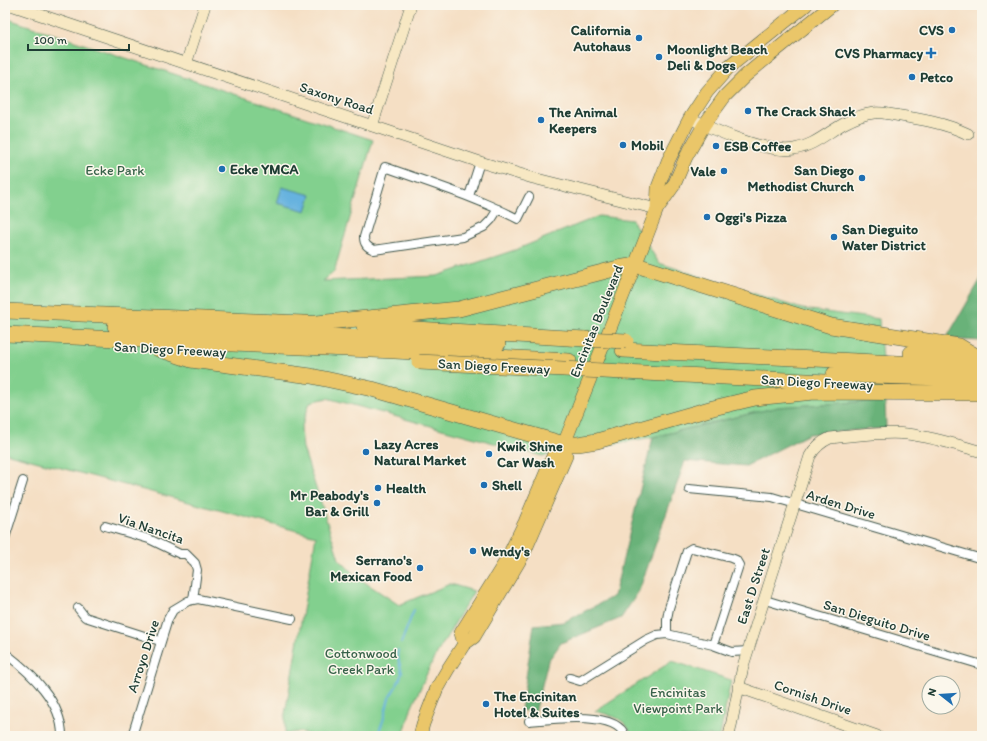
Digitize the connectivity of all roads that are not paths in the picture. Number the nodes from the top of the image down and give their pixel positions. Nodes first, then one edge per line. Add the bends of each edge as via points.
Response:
1 (11, 5) edge
2 (204, 5) edge
3 (411, 5) edge
4 (806, 5) edge
5 (832, 5) edge
6 (186, 64) junction
7 (690, 118) junction
8 (704, 125) junction
9 (372, 126) junction
10 (968, 134) dead end
11 (480, 162) junction
12 (470, 196) junction
13 (529, 197) dead end
14 (498, 209) junction
15 (656, 209) junction
16 (636, 265) junction
17 (5, 311) edge
18 (5, 320) edge
19 (317, 323) junction
20 (5, 334) edge
21 (5, 341) edge
22 (583, 343) junction
23 (158, 348) junction
24 (624, 357) junction
25 (980, 360) edge
26 (982, 379) edge
27 (982, 390) edge
28 (982, 394) edge
29 (564, 444) junction
30 (982, 452) edge
31 (23, 481) dead end
32 (689, 489) dead end
33 (794, 503) junction
34 (105, 526) dead end
35 (5, 538) edge
36 (982, 559) edge
37 (193, 600) junction
38 (765, 600) junction
39 (78, 608) dead end
40 (292, 619) dead end
41 (667, 634) junction
42 (160, 641) junction
43 (713, 646) junction
44 (748, 651) junction
45 (732, 652) junction
46 (5, 653) edge
47 (982, 665) edge
48 (742, 666) junction
49 (570, 678) dead end
50 (738, 687) junction
51 (529, 721) dead end
52 (62, 736) edge
53 (132, 736) edge
54 (420, 736) edge
55 (625, 736) edge
56 (729, 736) edge
57 (877, 736) edge

1 - 6 street, Saxony Road
2 - 6 street
3 - 9 street
4 - 7 main road, Encinitas Boulevard via 729,67 707,92
5 - 8 main road, Encinitas Boulevard via 745,76 725,96
6 - 9 street, Saxony Road
7 - 8 street
7 - 15 main road, Encinitas Boulevard via 658,187
8 - 10 street via 759,146 781,150 794,149 819,140 844,123 861,115 875,113 930,121
8 - 15 main road, Encinitas Boulevard via 686,157 674,186
9 - 11 street, Saxony Road
11 - 12 street
11 - 15 street, Saxony Road
12 - 14 street
12 - 14 street via 385,167 364,242 374,250 463,237 484,226
13 - 14 street via 518,219
15 - 16 main road, Encinitas Boulevard
16 - 19 highway via 459,309
16 - 25 highway via 831,326 959,346
16 - 29 main road, Encinitas Boulevard
17 - 19 highway, San Diego Freeway
18 - 22 highway
19 - 22 highway, San Diego Freeway
20 - 24 highway via 569,361
21 - 23 highway, San Diego Freeway
22 - 24 highway, San Diego Freeway, bridge
23 - 24 highway, San Diego Freeway, bridge via 419,362
23 - 29 highway via 191,360 311,376 372,389
24 - 25 highway, San Diego Freeway
24 - 26 highway via 873,376
24 - 27 highway, San Diego Freeway
28 - 29 highway via 814,392 755,398 596,441
29 - 54 main road, Encinitas Boulevard via 554,454 506,561 461,633 464,644 438,688
30 - 33 street, East D Street via 906,433 830,438 815,448 810,456
31 - 35 street
32 - 33 street, Arden Drive via 772,497
33 - 36 street, Arden Drive
33 - 38 street, East D Street
34 - 37 street, Via Nancita via 149,539 180,554 186,554 195,563 197,570
37 - 40 street
37 - 42 street, Arroyo Drive via 173,610
38 - 44 street, East D Street
38 - 47 street, San Dieguito Drive
39 - 42 street via 84,617
41 - 43 street
41 - 43 street via 669,608 687,551 692,548 731,558 739,565
41 - 49 street via 646,640 580,681
42 - 53 street, Arroyo Drive
43 - 45 street
44 - 45 street
44 - 48 street, East D Street
45 - 48 street
46 - 52 street via 41,687 58,712
48 - 50 street, East D Street
50 - 56 street, East D Street
50 - 57 street, Cornish Drive
51 - 55 street via 578,717 613,723

